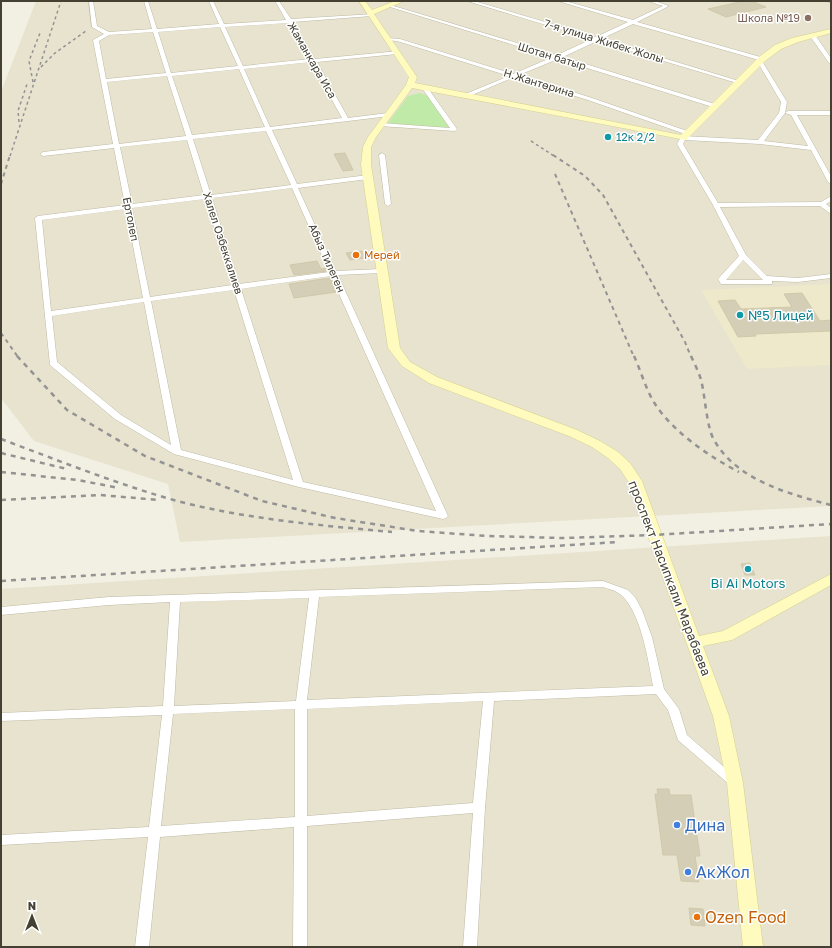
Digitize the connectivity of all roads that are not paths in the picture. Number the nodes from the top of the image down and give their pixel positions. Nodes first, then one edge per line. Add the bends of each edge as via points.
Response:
1 (90, 1) edge
2 (146, 1) edge
3 (211, 1) edge
4 (277, 1) edge
5 (362, 1) edge
6 (401, 1) edge
7 (469, 1) edge
8 (560, 1) edge
9 (650, 1) edge
10 (389, 5) junction
11 (372, 14) junction
12 (289, 21) junction
13 (632, 22) junction
14 (222, 26) junction
15 (156, 30) junction
16 (831, 31) edge
17 (108, 34) junction
18 (812, 36) junction
19 (597, 39) junction
20 (388, 40) junction
21 (397, 52) junction
22 (558, 57) junction
23 (313, 60) junction
24 (761, 60) junction
25 (831, 62) edge
26 (241, 67) junction
27 (170, 74) junction
28 (514, 76) junction
29 (104, 81) junction
30 (739, 82) junction
31 (410, 85) junction
32 (425, 88) junction
33 (465, 96) junction
34 (716, 106) junction
35 (782, 113) junction
36 (792, 113) junction
37 (831, 113) edge
38 (346, 120) junction
39 (384, 120) junction
40 (269, 129) junction
41 (686, 136) junction
42 (189, 138) junction
43 (760, 142) junction
44 (117, 145) junction
45 (813, 150) junction
46 (44, 154) dead end
47 (382, 155) dead end
48 (368, 177) junction
49 (831, 182) edge
50 (295, 186) junction
51 (208, 197) junction
52 (831, 198) edge
53 (388, 204) dead end
54 (822, 204) junction
55 (716, 205) junction
56 (129, 207) junction
57 (831, 212) edge
58 (743, 256) junction
59 (381, 271) junction
60 (334, 273) junction
61 (831, 276) edge
62 (766, 278) junction
63 (237, 287) junction
64 (147, 300) junction
65 (48, 314) junction
66 (177, 452) junction
67 (299, 484) junction
68 (831, 579) edge
69 (314, 595) junction
70 (175, 600) junction
71 (1, 611) edge
72 (695, 642) junction
73 (659, 690) junction
74 (489, 696) junction
75 (301, 704) junction
76 (168, 710) junction
77 (1, 717) edge
78 (735, 783) junction
79 (479, 808) junction
80 (300, 822) junction
81 (154, 832) junction
82 (1, 840) edge
83 (142, 947) edge
84 (300, 947) edge
85 (470, 947) edge
86 (753, 947) edge

1 - 17 street via 95,27
2 - 15 street, Халел Озбеккалиев
3 - 14 street, Абыз Тилеген
4 - 12 street, Жаманкара Иса
5 - 11 main road
6 - 10 main road
7 - 19 street, 7-я улица Жибек Жолы
8 - 13 street
9 - 13 street via 667,6
10 - 11 main road
10 - 22 street, Шотан батыр
11 - 12 street
11 - 20 main road
12 - 14 street
12 - 23 street, Жаманкара Иса
13 - 19 street
13 - 24 street
14 - 15 street
14 - 26 street, Абыз Тилеген
15 - 17 street
15 - 27 street, Халел Озбеккалиев
16 - 18 main road
17 - 29 street, Ертолеп via 96,40
18 - 24 main road via 787,42
18 - 25 street
19 - 22 street
19 - 30 street, 7-я улица Жибек Жолы
20 - 21 main road
20 - 28 street, Н.Жантөрина via 398,40
21 - 23 street
21 - 31 main road via 412,74 413,81
22 - 28 street
22 - 34 street, Шотан батыр
23 - 26 street
23 - 38 street, Жаманкара Иса
24 - 30 main road
24 - 35 street via 782,96
26 - 27 street
26 - 40 street, Абыз Тилеген
27 - 29 street
27 - 42 street, Халел Озбеккалиев
28 - 33 street
28 - 41 street, Н.Жантөрина via 590,99
29 - 44 street, Ертолеп
30 - 34 main road
31 - 32 main road
31 - 39 main road, проспект Насипкали Марабаева
32 - 33 main road
32 - 39 street via 453,130
33 - 41 main road
34 - 41 main road
35 - 36 street
35 - 43 street
36 - 37 street
36 - 45 street
38 - 39 street
38 - 40 street
39 - 48 main road, проспект Насипкали Марабаева via 367,147
40 - 42 street
40 - 50 street, Абыз Тилеген
41 - 43 street, Н.Жантөрина
41 - 55 street via 680,144
42 - 44 street
42 - 51 street, Халел Озбеккалиев
43 - 45 street, Н.Жантөрина
44 - 46 street
44 - 56 street, Ертолеп
45 - 49 street
47 - 53 street
48 - 50 street
48 - 59 main road, проспект Насипкали Марабаева
50 - 51 street
50 - 60 street, Абыз Тилеген
51 - 56 street
51 - 63 street, Халел Озбеккалиев
52 - 54 street
54 - 55 street
54 - 57 street
55 - 58 street
56 - 64 street, Ертолеп
56 - 65 street via 38,218
58 - 62 street
58 - 62 street via 722,279 724,282 768,282
59 - 60 street
59 - 72 main road, проспект Насипкали Марабаева via 394,348 406,364 433,380 573,433 608,452 625,466 635,481
60 - 63 street
60 - 67 street, Абыз Тилеген via 443,516
61 - 62 street via 798,280
63 - 64 street
63 - 67 street, Халел Озбеккалиев
64 - 65 street
64 - 66 street, Ертолеп
65 - 66 street via 53,363 118,417
66 - 67 street
68 - 72 main road via 727,636
69 - 70 street via 230,596
69 - 73 street via 603,584 623,591 635,606 645,632
69 - 75 street
70 - 71 street via 109,602
70 - 76 street
72 - 78 main road, проспект Насипкали Марабаева via 721,716
73 - 74 street
73 - 78 street via 672,709 682,737
74 - 75 street
74 - 79 street
75 - 76 street
75 - 80 street
76 - 77 street
76 - 81 street
78 - 86 main road, проспект Насипкали Марабаева
79 - 80 street
79 - 85 street
80 - 81 street
80 - 84 street
81 - 82 street
81 - 83 street

